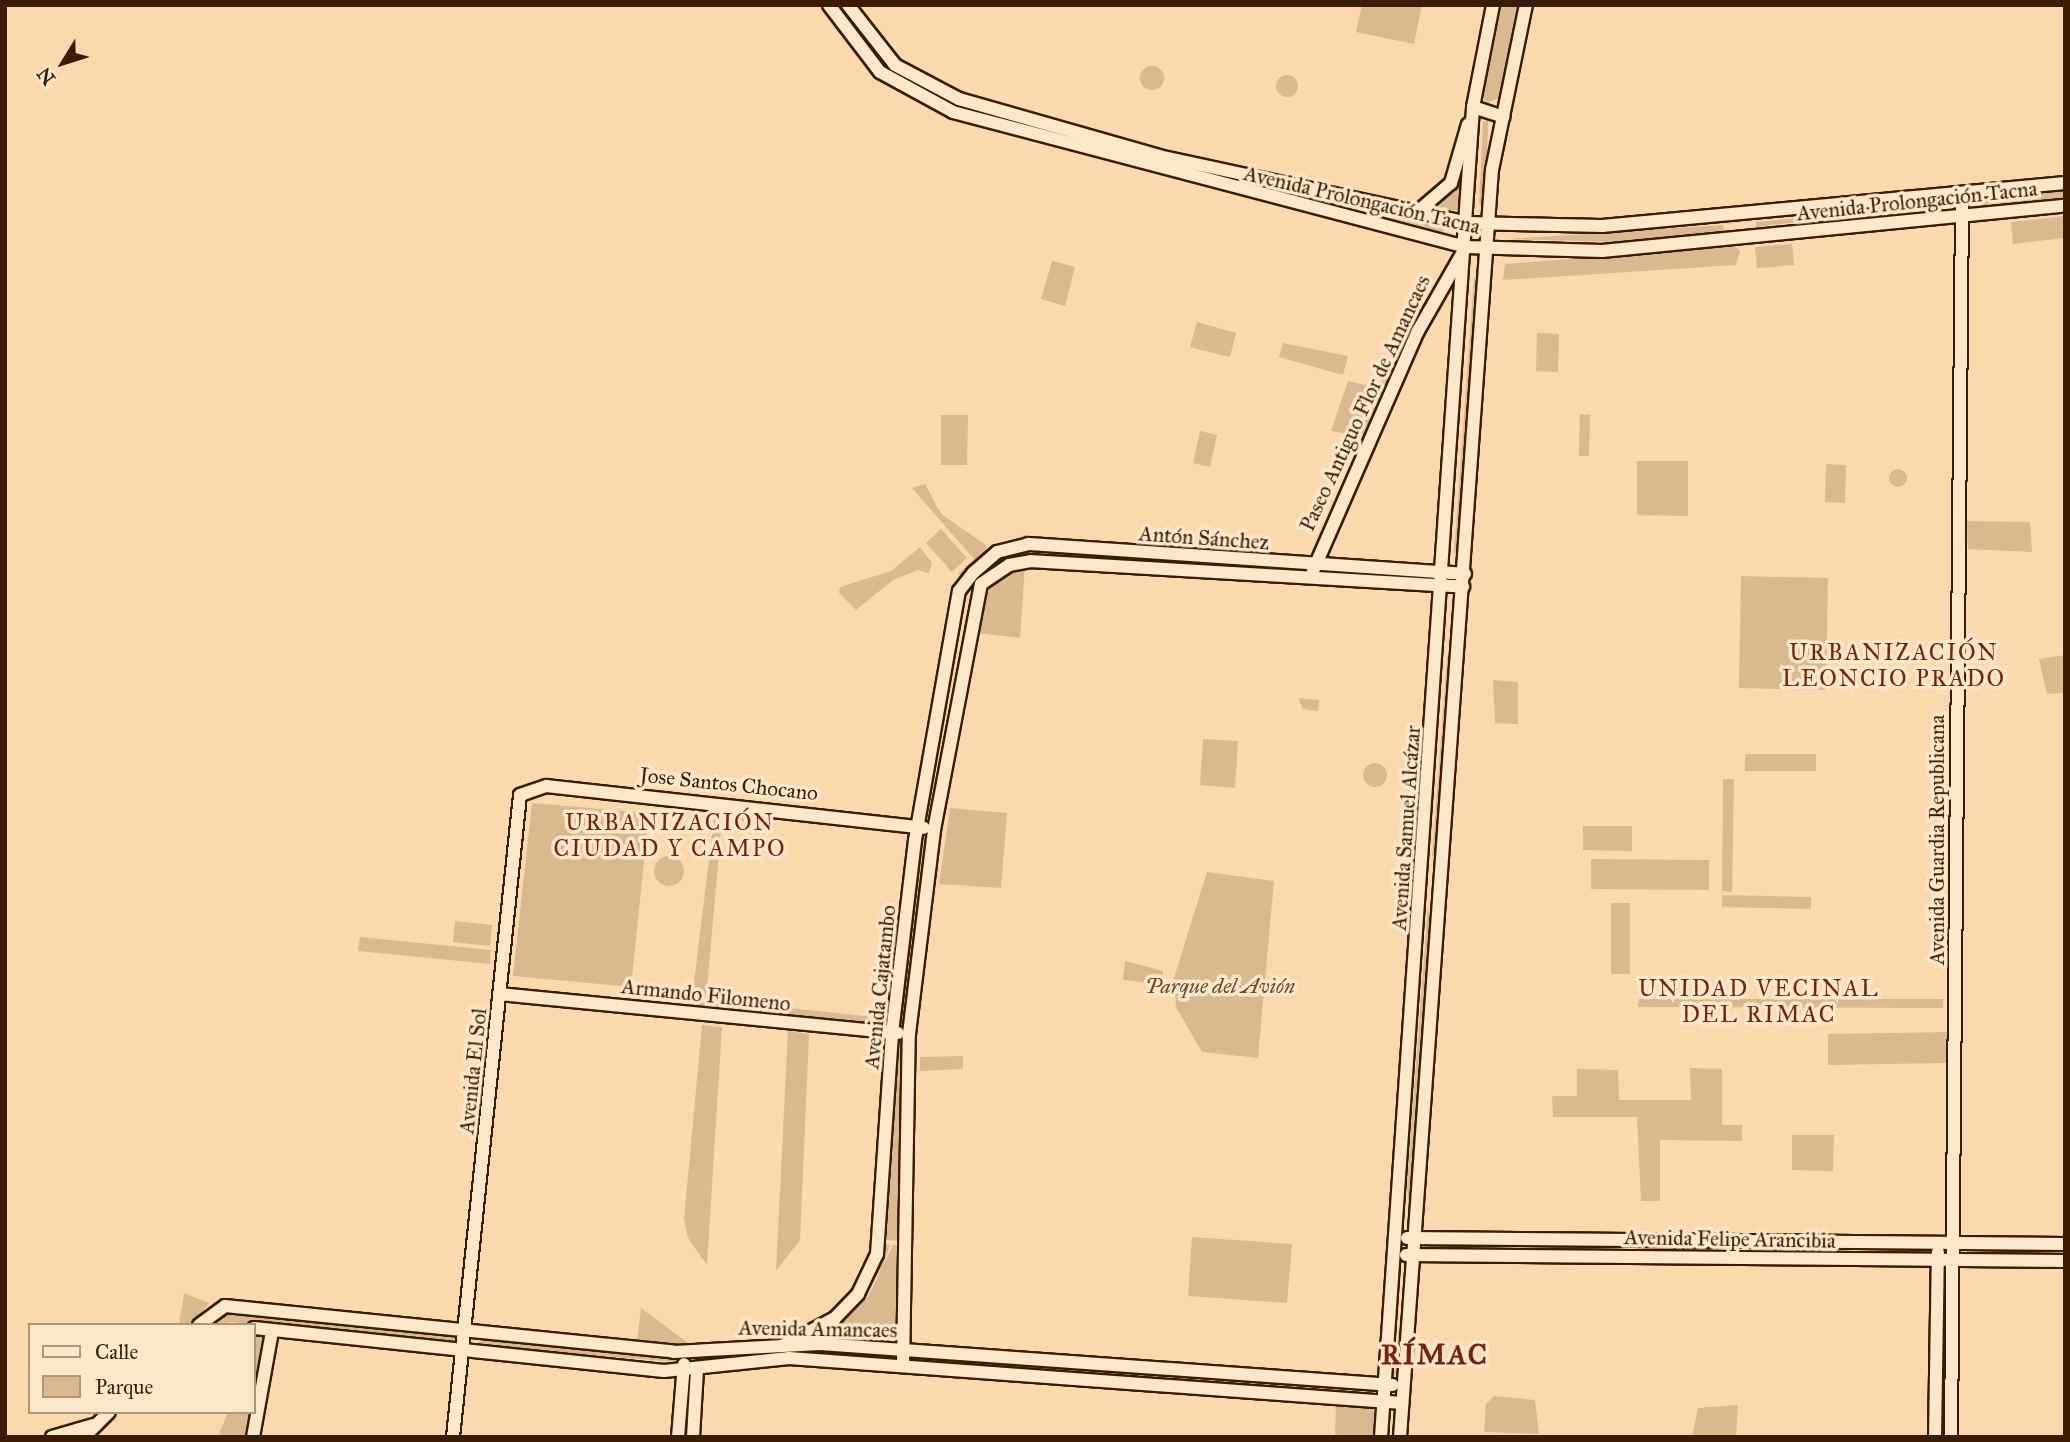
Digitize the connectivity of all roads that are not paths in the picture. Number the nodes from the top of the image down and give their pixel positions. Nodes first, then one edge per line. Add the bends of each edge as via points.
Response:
1 (829, 5) edge
2 (848, 5) edge
3 (1493, 5) edge
4 (1526, 5) edge
5 (1473, 107) junction
6 (1503, 117) junction
7 (2065, 183) edge
8 (1962, 193) junction
9 (2065, 206) edge
10 (1416, 213) junction
11 (1962, 217) junction
12 (1468, 223) junction
13 (1489, 223) junction
14 (1466, 247) junction
15 (1487, 249) junction
16 (1313, 564) junction
17 (1444, 571) junction
18 (1313, 580) junction
19 (1464, 580) junction
20 (1443, 586) junction
21 (959, 591) joint
22 (976, 595) joint
23 (939, 716) junction
24 (954, 719) junction
25 (520, 795) joint
26 (918, 827) junction
27 (934, 830) junction
28 (500, 994) junction
29 (891, 1032) junction
30 (909, 1034) junction
31 (1397, 1237) junction
32 (1415, 1238) junction
33 (1947, 1243) junction
34 (2065, 1244) edge
35 (1396, 1253) junction
36 (1414, 1256) junction
37 (1935, 1260) junction
38 (1953, 1261) junction
39 (2065, 1261) edge
40 (202, 1323) edge
41 (256, 1328) edge
42 (466, 1329) junction
43 (272, 1331) junction
44 (784, 1345) junction
45 (904, 1349) junction
46 (466, 1351) junction
47 (684, 1352) junction
48 (903, 1366) junction
49 (690, 1371) junction
50 (1385, 1384) junction
51 (1404, 1385) junction
52 (1384, 1402) junction
53 (1402, 1403) junction
54 (107, 1414) edge
55 (93, 1425) junction
56 (52, 1437) edge
57 (84, 1437) edge
58 (253, 1437) edge
59 (453, 1437) edge
60 (678, 1437) edge
61 (693, 1437) edge
62 (1381, 1437) edge
63 (1400, 1437) edge
64 (1935, 1437) edge
65 (1951, 1437) edge

1 - 14 street, Avenida Prolongación Tacna via 855,47 915,96 1158,171
2 - 10 street, Avenida Prolongación Tacna via 886,56 933,88 1139,151
3 - 5 street
4 - 6 street, Avenida Samuel Alcázar
5 - 6 street
5 - 10 street via 1451,183
5 - 12 street, Avenida Samuel Alcázar
6 - 13 street, Avenida Samuel Alcázar
7 - 8 street, Avenida Prolongación Tacna
8 - 11 street, Avenida Guardia Republicana
8 - 13 street, Avenida Prolongación Tacna via 1602,226
9 - 11 street, Avenida Prolongación Tacna
10 - 12 street, Avenida Prolongación Tacna
11 - 15 street, Avenida Prolongación Tacna via 1602,251
11 - 33 street, Avenida Guardia Republicana
12 - 13 street, Avenida Prolongación Tacna
12 - 14 street, Avenida Samuel Alcázar
13 - 15 street, Avenida Samuel Alcázar
14 - 15 street, Avenida Prolongación Tacna
14 - 16 street, Paseo Antiguo Flor de Amancaes via 1449,267
14 - 17 street, Avenida Samuel Alcázar
15 - 19 street, Avenida Samuel Alcázar
16 - 17 street, Antón Sánchez
16 - 18 street, Paseo Antiguo Flor de Amancaes
16 - 21 street, Antón Sánchez via 1014,545 982,564
17 - 19 street, Antón Sánchez
17 - 20 street, Avenida Samuel Alcázar
18 - 20 street, Antón Sánchez
18 - 22 street, Antón Sánchez via 1018,562 990,576
19 - 20 street, Antón Sánchez
19 - 32 street, Avenida Samuel Alcázar
20 - 31 street, Avenida Samuel Alcázar
21 - 23 street, Avenida Cajatambo
22 - 24 street, Avenida Cajatambo
23 - 24 street
23 - 26 street, Avenida Cajatambo
24 - 27 street, Avenida Cajatambo
25 - 26 street, Jose Santos Chocano via 546,786
25 - 28 street, Avenida El Sol
26 - 27 street, Jose Santos Chocano
26 - 29 street, Avenida Cajatambo
27 - 30 street, Avenida Cajatambo
28 - 29 street, Armando Filomeno
28 - 42 street, Avenida El Sol
29 - 30 street, Armando Filomeno
29 - 44 street, Avenida Cajatambo via 877,1254 858,1294 835,1318
30 - 45 street, Avenida Cajatambo
31 - 32 street, Avenida Felipe Arancibia
31 - 35 street, Avenida Samuel Alcázar
32 - 33 street, Avenida Felipe Arancibia
32 - 36 street, Avenida Samuel Alcázar
33 - 34 street, Avenida Felipe Arancibia
33 - 37 street
33 - 38 street
35 - 36 street, Avenida Felipe Arancibia
35 - 50 street, Avenida Samuel Alcázar
36 - 37 street, Avenida Felipe Arancibia
36 - 51 street, Avenida Samuel Alcázar
37 - 38 street, Avenida Felipe Arancibia
37 - 64 street
38 - 39 street, Avenida Felipe Arancibia
38 - 65 street
40 - 42 street, Avenida Amancaes via 225,1306
41 - 43 street, Avenida Amancaes
42 - 46 street, Avenida El Sol
42 - 47 street, Avenida Amancaes
43 - 46 street, Avenida Amancaes
43 - 58 street
44 - 45 street, Avenida Amancaes
44 - 47 street, Avenida Amancaes
45 - 48 street, Avenida Cajatambo
45 - 50 street, Avenida Amancaes
46 - 49 street, Avenida Amancaes
46 - 59 street, Avenida El Sol
47 - 49 street
48 - 49 street, Avenida Amancaes via 789,1358
48 - 52 street, Avenida Amancaes
49 - 60 street
49 - 61 street
50 - 51 street, Avenida Amancaes
50 - 52 street, Avenida Samuel Alcázar
51 - 53 street, Avenida Samuel Alcázar
52 - 53 street, Avenida Amancaes
52 - 62 street, Avenida Samuel Alcázar
53 - 63 street, Avenida Samuel Alcázar
54 - 55 street
55 - 56 street
55 - 57 street

